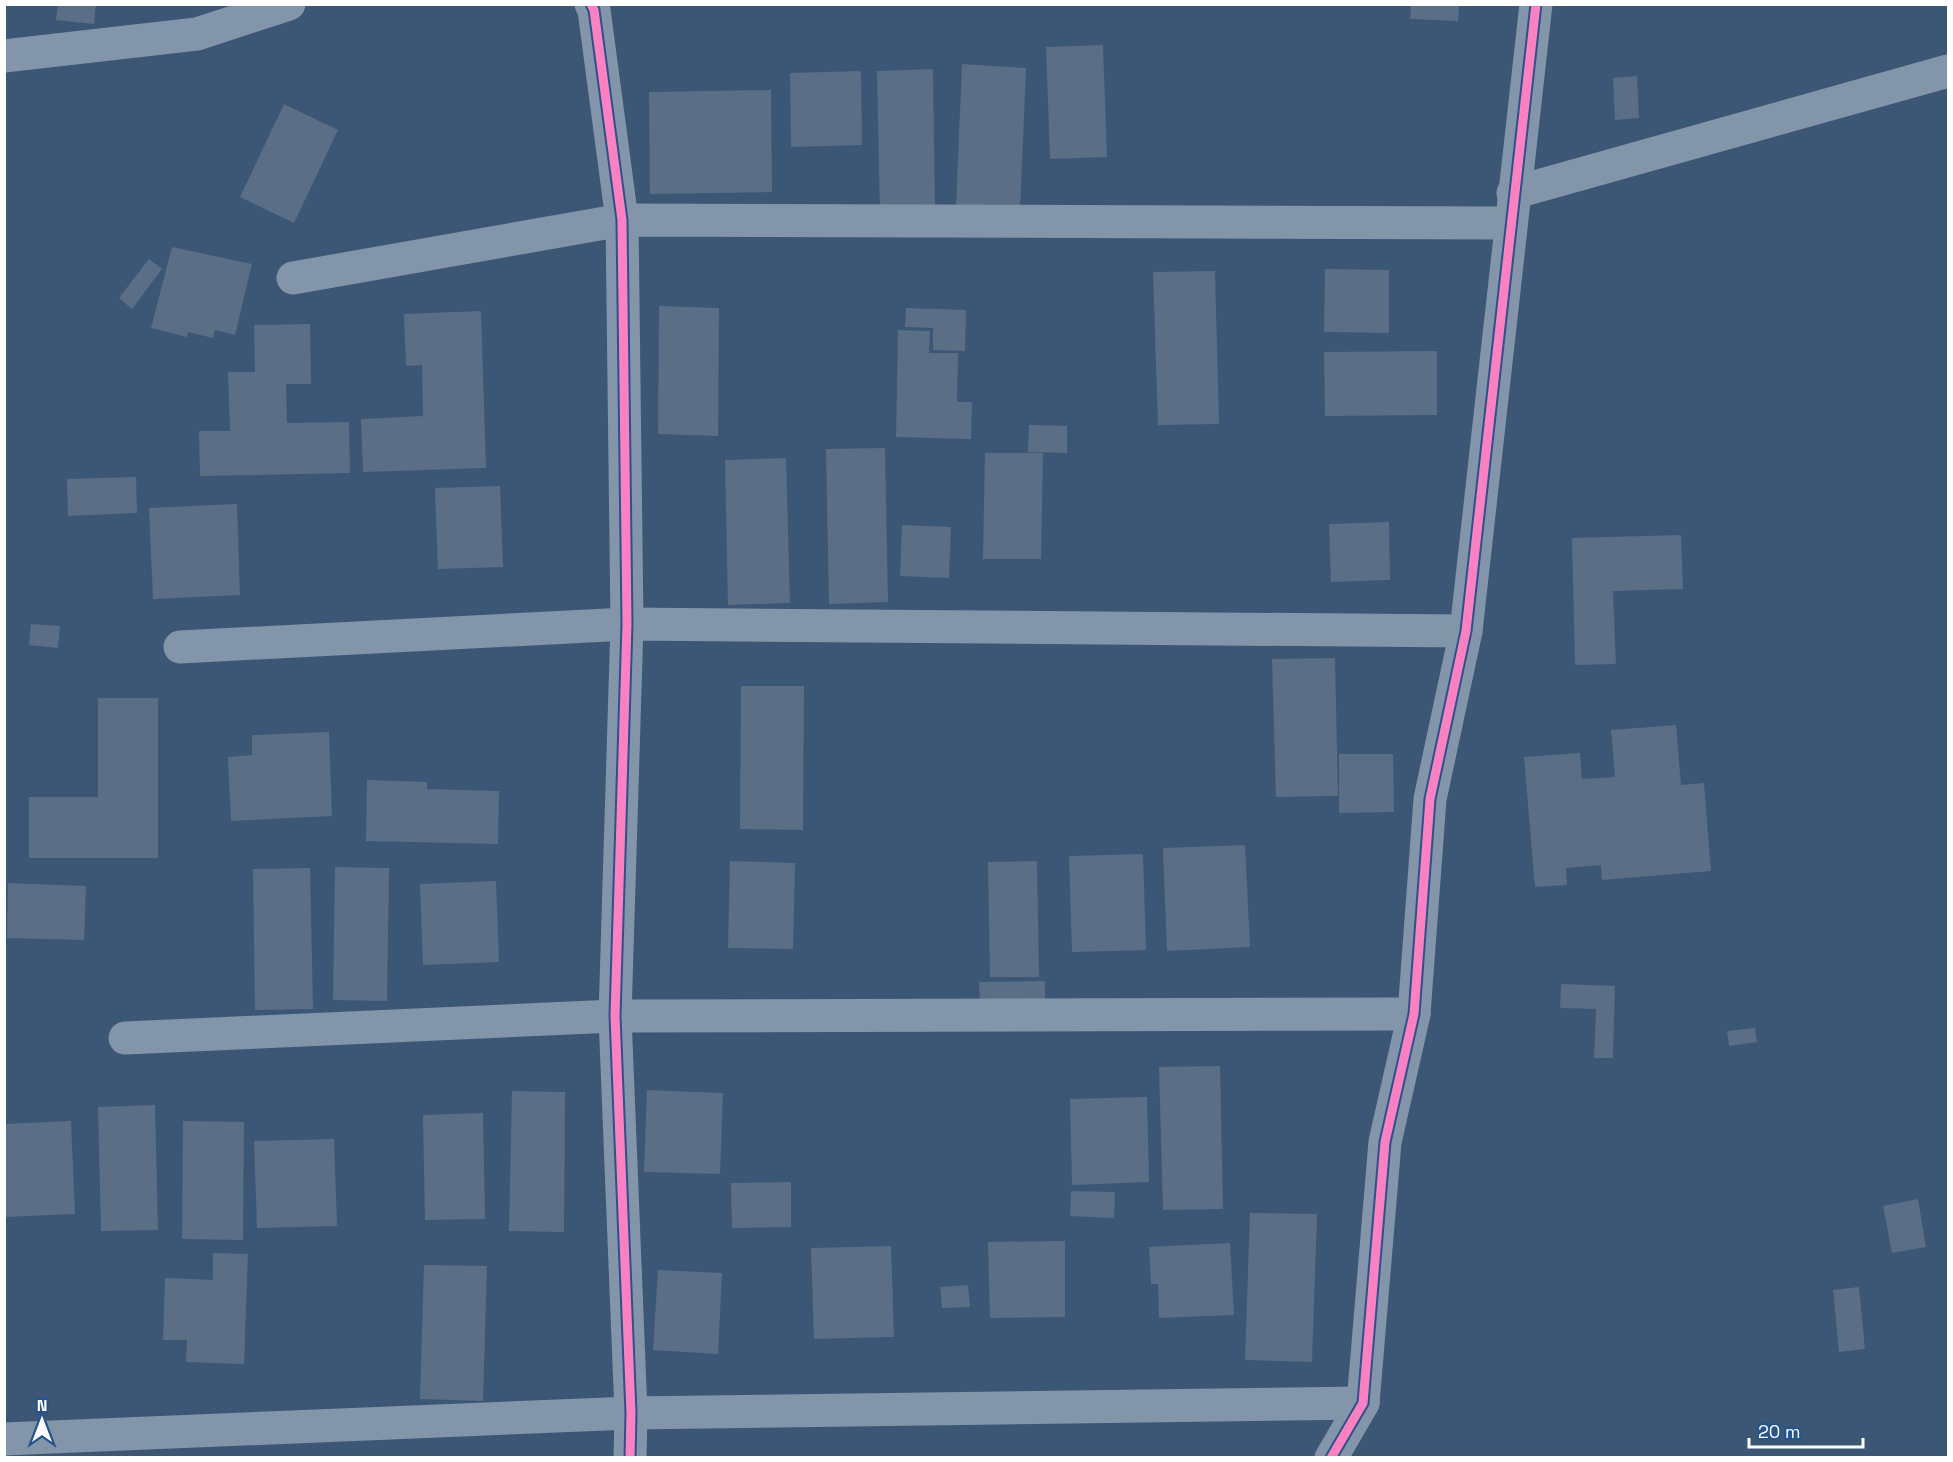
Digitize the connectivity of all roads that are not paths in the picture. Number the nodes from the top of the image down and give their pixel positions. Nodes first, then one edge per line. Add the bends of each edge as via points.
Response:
1 (289, 4) edge
2 (591, 4) edge
3 (1536, 4) edge
4 (4, 57) edge
5 (1948, 71) edge
6 (1511, 208) junction
7 (622, 220) junction
8 (293, 278) dead end
9 (627, 624) junction
10 (1466, 631) junction
11 (180, 647) dead end
12 (1414, 1014) junction
13 (615, 1016) junction
14 (125, 1038) dead end
15 (1363, 1403) junction
16 (631, 1413) junction
17 (4, 1439) edge
18 (630, 1458) edge
19 (1331, 1458) edge

1 - 4 street via 197,34
2 - 7 street
3 - 6 street
5 - 6 street
6 - 7 street
6 - 10 street
7 - 8 street
7 - 9 street
9 - 10 street
9 - 11 street
9 - 13 street
10 - 12 street via 1430,799
12 - 13 street
12 - 15 street via 1385,1142
13 - 14 street
13 - 16 street
15 - 16 street
15 - 19 street
16 - 17 street
16 - 18 street

